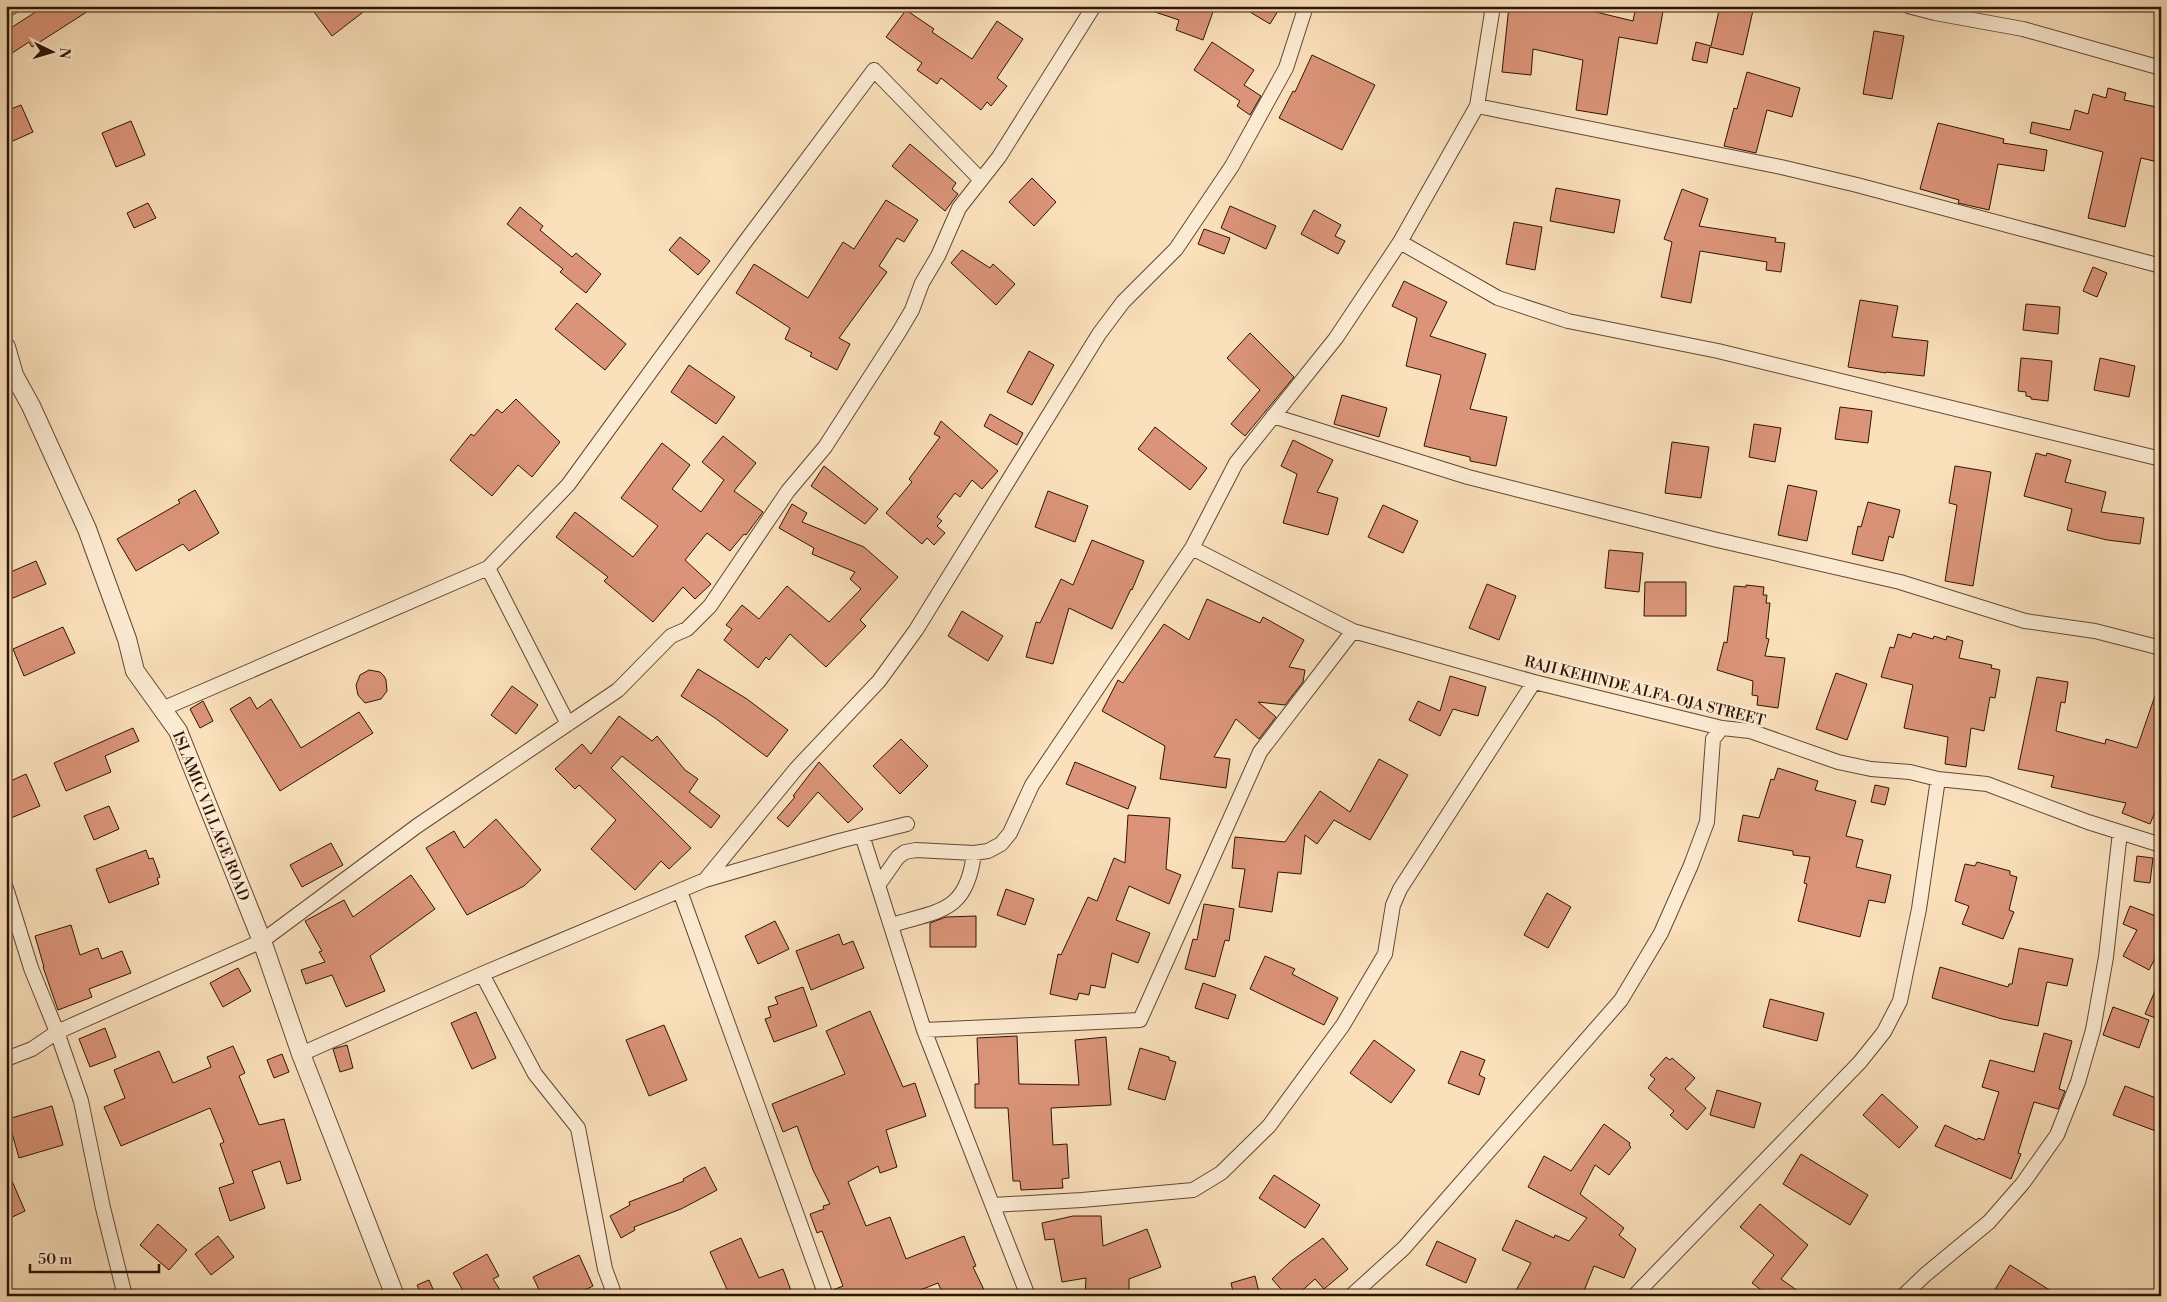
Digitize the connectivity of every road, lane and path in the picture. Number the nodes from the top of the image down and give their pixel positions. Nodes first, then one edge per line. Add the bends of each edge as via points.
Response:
1 (13, 6) edge
2 (1094, 6) edge
3 (1306, 6) edge
4 (1493, 6) edge
5 (1908, 6) edge
6 (6, 10) edge
7 (2161, 68) edge
8 (1477, 106) junction
9 (981, 180) junction
10 (1400, 242) junction
11 (2161, 266) edge
12 (6, 347) edge
13 (1273, 416) junction
14 (2161, 459) edge
15 (1192, 548) junction
16 (488, 568) junction
17 (1353, 631) junction
18 (2161, 648) edge
19 (1534, 682) junction
20 (162, 709) junction
21 (568, 724) junction
22 (1722, 728) junction
23 (1938, 779) junction
24 (908, 824) dead end
25 (2120, 832) junction
26 (862, 835) junction
27 (2161, 845) edge
28 (974, 853) junction
29 (705, 880) junction
30 (879, 884) junction
31 (6, 888) edge
32 (680, 891) junction
33 (892, 925) junction
34 (262, 941) junction
35 (482, 974) junction
36 (924, 1030) junction
37 (57, 1032) junction
38 (301, 1054) junction
39 (6, 1059) edge
40 (993, 1205) junction
41 (125, 1296) edge
42 (396, 1296) edge
43 (615, 1296) edge
44 (826, 1296) edge
45 (1028, 1296) edge
46 (1351, 1296) edge
47 (1634, 1296) edge
48 (1903, 1296) edge

1 - 6 street
2 - 9 street via 999,158
3 - 29 street via 1286,68 1232,166 1176,248 1123,302 1099,334 916,630 879,681 796,769
4 - 8 street
5 - 7 street via 2023,29
8 - 10 street
8 - 11 street via 1858,185
9 - 16 street via 874,70 568,485
9 - 21 street via 959,208 900,332 825,447 788,491 710,606 687,629 671,636 618,690
10 - 13 street via 1336,338
10 - 14 street via 1498,298 1568,321 1718,351
12 - 20 street, ISLAMIC VILLAGE ROAD via 14,375 87,529 136,671
13 - 15 street via 1236,463
13 - 18 street via 1468,477 1712,539 1900,582 2025,621 2094,631
15 - 17 street, RAJI KEHINDE ALFA-OJA STREET
15 - 28 street via 1032,785 1010,833 1001,844 988,851
16 - 20 street
16 - 21 street
17 - 19 street, RAJI KEHINDE ALFA-OJA STREET
17 - 36 street via 1260,752 1140,1020
19 - 22 street, RAJI KEHINDE ALFA-OJA STREET
19 - 40 street via 1400,889 1393,905 1385,954 1343,1025 1269,1126 1228,1166 1193,1190
20 - 34 street, ISLAMIC VILLAGE ROAD via 178,731
21 - 34 street via 417,826
22 - 23 street, RAJI KEHINDE ALFA-OJA STREET via 1750,731 1838,762
22 - 46 street via 1713,739 1707,822 1692,865 1660,933 1621,1000 1404,1248
23 - 25 street, RAJI KEHINDE ALFA-OJA STREET via 1987,784
23 - 47 street via 1911,952 1900,1001 1884,1032 1860,1062
24 - 26 street
25 - 27 street, RAJI KEHINDE ALFA-OJA STREET
25 - 48 street via 2106,957 2092,1030 2078,1082 2057,1135 2023,1183 1989,1222
26 - 29 street
26 - 30 street
28 - 30 street via 905,852
28 - 33 street via 967,886 958,900 945,908
29 - 32 street
30 - 33 street
31 - 37 street via 31,968
32 - 35 street
32 - 44 street
33 - 36 street
34 - 37 street
34 - 38 street, ISLAMIC VILLAGE ROAD
35 - 38 street
35 - 43 street via 535,1074 578,1128 605,1269
36 - 40 street
37 - 39 street via 32,1049
37 - 41 street via 81,1101 102,1208
38 - 42 street, ISLAMIC VILLAGE ROAD
40 - 45 street

